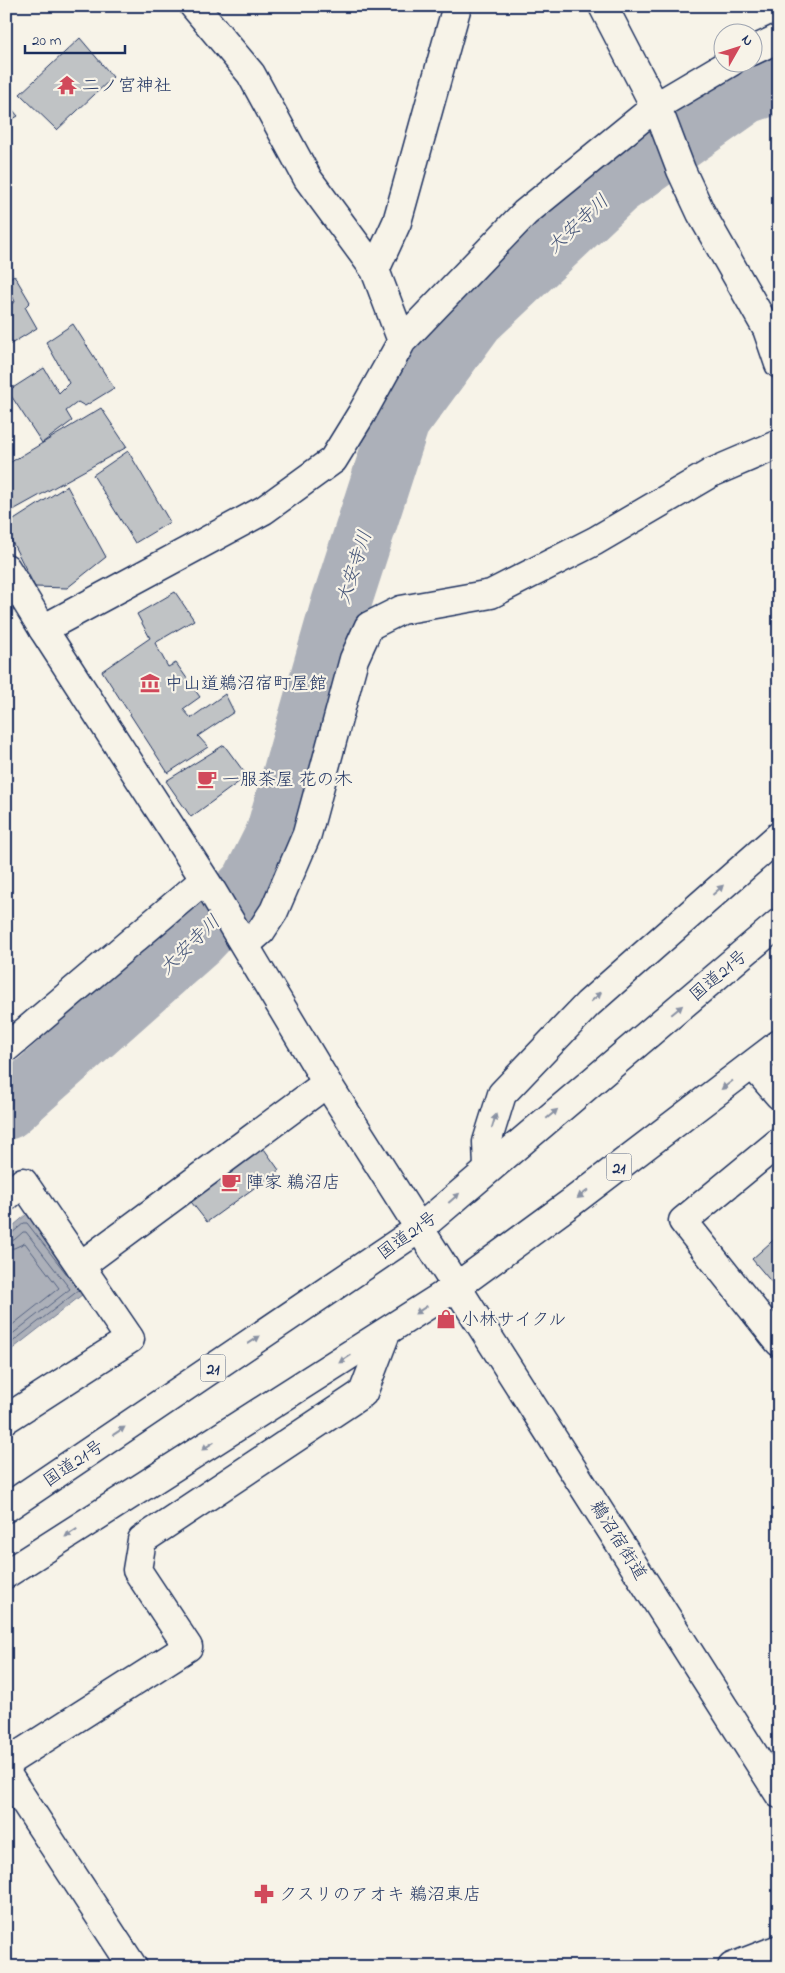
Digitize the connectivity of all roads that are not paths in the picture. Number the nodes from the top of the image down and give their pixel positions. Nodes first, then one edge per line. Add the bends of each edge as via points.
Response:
1 (194, 6) edge
2 (457, 6) edge
3 (602, 6) edge
4 (779, 38) edge
5 (762, 46) edge
6 (717, 72) edge
7 (659, 114) junction
8 (375, 270) junction
9 (402, 341) junction
10 (779, 364) edge
11 (779, 444) edge
12 (6, 568) edge
13 (43, 629) junction
14 (779, 836) edge
15 (208, 885) junction
16 (779, 923) edge
17 (242, 940) junction
18 (779, 1044) edge
19 (6, 1048) edge
20 (753, 1065) junction
21 (327, 1083) junction
22 (779, 1095) edge
23 (779, 1142) edge
24 (488, 1168) junction
25 (6, 1197) edge
26 (420, 1228) junction
27 (80, 1266) junction
28 (456, 1287) junction
29 (386, 1332) junction
30 (779, 1342) edge
31 (6, 1420) edge
32 (6, 1508) edge
33 (6, 1574) edge
34 (6, 1763) edge
35 (6, 1773) edge
36 (779, 1794) edge
37 (779, 1950) edge
38 (134, 1967) edge
39 (732, 1967) edge

1 - 8 main road via 251,74 308,179
2 - 8 main road via 397,222
3 - 7 main road
4 - 5 main road
6 - 7 main road
7 - 9 main road via 525,214
7 - 10 main road via 701,213 767,329
8 - 9 main road
9 - 13 main road via 333,460 264,510
11 - 17 main road via 711,472 595,541 491,594 401,610 370,626 354,659 307,834 274,911 261,931
12 - 13 main road, 鵜沼宿街道
13 - 15 main road, 鵜沼宿街道
24 -> 14 main road via 488,1142 502,1094 588,1004
15 - 17 main road, 鵜沼宿街道
15 - 19 main road
24 -> 16 main road, 国道21号 / 21
17 - 21 main road, 鵜沼宿街道
18 - 20 main road, 21
20 - 22 main road
20 -> 28 main road, 21
21 - 26 main road, 鵜沼宿街道
21 - 27 main road
23 - 30 main road via 683,1221
26 -> 24 main road, 国道21号 / 21
25 - 27 main road via 23,1182
26 - 28 main road, 鵜沼宿街道
32 -> 26 main road, 国道21号 / 21
27 - 31 main road via 130,1339
28 -> 29 main road, 21
28 - 36 main road, 鵜沼宿街道
29 -> 33 main road, 21
29 - 34 main road via 363,1393 142,1540 137,1570 188,1647
35 - 38 main road
37 - 39 main road

